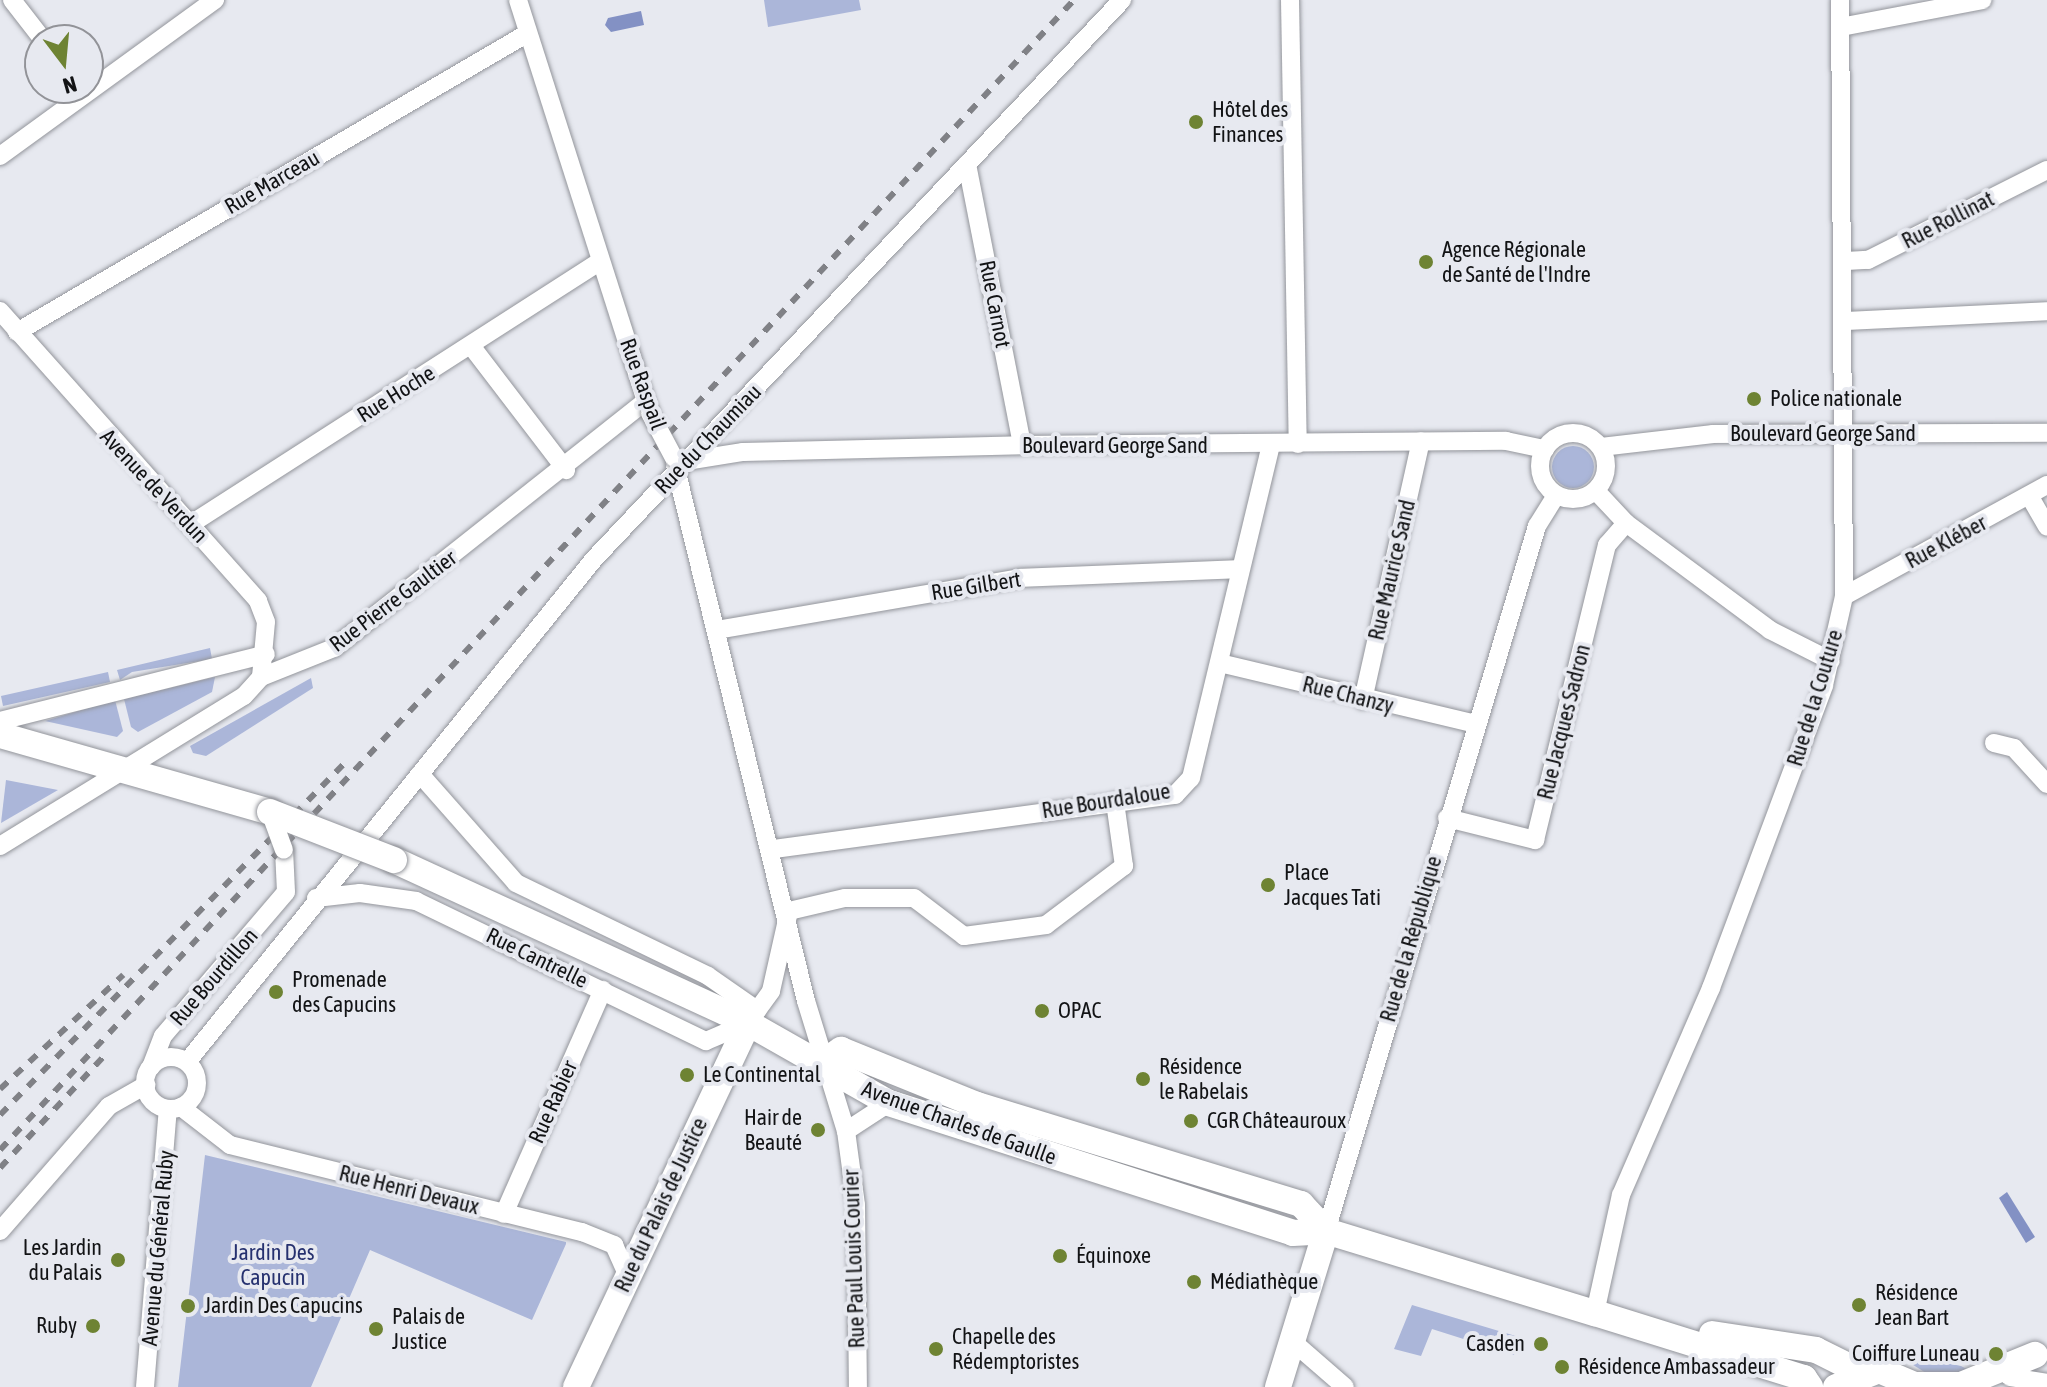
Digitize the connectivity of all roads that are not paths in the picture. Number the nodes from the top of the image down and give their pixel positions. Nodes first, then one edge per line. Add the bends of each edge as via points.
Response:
1 (12, 0) edge
2 (215, 0) edge
3 (518, 0) edge
4 (1122, 0) edge
5 (1290, 0) edge
6 (1840, 0) edge
7 (1982, 0) edge
8 (31, 24) edge
9 (1841, 27) junction
10 (528, 33) junction
11 (0, 156) edge
12 (967, 164) junction
13 (2047, 170) edge
14 (600, 261) junction
15 (1846, 261) junction
16 (0, 311) edge
17 (2047, 311) edge
18 (1846, 321) junction
19 (17, 332) junction
20 (472, 347) junction
21 (648, 407) junction
22 (2047, 433) edge
23 (1847, 434) junction
24 (1421, 441) junction
25 (1298, 444) junction
26 (1022, 445) junction
27 (1271, 446) junction
28 (1601, 447) junction
29 (1545, 449) junction
30 (678, 464) junction
31 (566, 470) junction
32 (2047, 485) edge
33 (1596, 491) junction
34 (1556, 495) junction
35 (2030, 497) junction
36 (1626, 523) junction
37 (191, 524) junction
38 (2047, 527) edge
39 (1240, 569) junction
40 (1844, 596) junction
41 (716, 630) junction
42 (266, 654) junction
43 (1831, 661) junction
44 (1220, 663) junction
45 (261, 677) junction
46 (1363, 700) junction
47 (0, 721) edge
48 (1477, 724) junction
49 (0, 735) edge
50 (1994, 743) dead end
51 (130, 767) junction
52 (420, 774) junction
53 (2047, 784) edge
54 (1115, 802) junction
55 (270, 812) junction
56 (1447, 818) junction
57 (0, 846) edge
58 (774, 849) junction
59 (316, 898) junction
60 (789, 911) junction
61 (603, 990) junction
62 (753, 1017) junction
63 (832, 1056) junction
64 (187, 1062) junction
65 (151, 1067) junction
66 (146, 1085) junction
67 (889, 1103) junction
68 (175, 1108) junction
69 (846, 1131) junction
70 (504, 1214) junction
71 (0, 1231) edge
72 (1326, 1231) junction
73 (627, 1274) junction
74 (1595, 1313) junction
75 (1292, 1341) junction
76 (2041, 1352) edge
77 (1860, 1372) junction
78 (2005, 1382) edge
79 (2047, 1383) edge
80 (1918, 1386) edge
81 (145, 1387) edge
82 (576, 1387) edge
83 (858, 1387) edge
84 (1278, 1387) edge
85 (1345, 1387) edge
86 (1810, 1387) edge
87 (1836, 1387) edge

1 - 8 street
2 - 11 street
3 - 10 street, Rue Raspail
4 - 12 street, Rue du Chaumiau
5 - 25 street
6 - 9 street, Rue de la Couture
7 - 9 street
9 - 15 street, Rue de la Couture
10 - 14 street, Rue Raspail
10 - 19 street, Rue Marceau
12 - 26 street, Rue Carnot
12 - 30 street, Rue du Chaumiau
13 - 15 street, Rue Rollinat via 1868,260
14 - 20 street, Rue Hoche
14 - 21 street, Rue Raspail
15 - 18 street, Rue de la Couture
16 - 19 street, Avenue de Verdun
17 - 18 street
18 - 23 street, Rue de la Couture
19 - 37 street, Avenue de Verdun
20 - 31 street
20 - 37 street, Rue Hoche
21 - 30 street, Rue Raspail, bridge
21 - 31 street, Rue Pierre Gaultier
22 - 23 street, Boulevard George Sand
23 - 28 street, Boulevard George Sand via 1713,434
23 - 40 street, Rue de la Couture
24 - 25 street, Boulevard George Sand
24 - 29 street, Boulevard George Sand
24 - 46 street, Rue Maurice Sand
25 - 27 street, Boulevard George Sand
26 - 27 street, Boulevard George Sand
26 - 30 street, Boulevard George Sand via 743,452
27 - 39 street, Rue Bourdaloue
28 - 29 street via 1568,433
28 - 33 street via 1606,474
29 - 34 street via 1542,479
30 - 41 street, Rue Raspail
30 - 52 street, Rue du Chaumiau via 531,633
31 - 45 street, Rue Pierre Gaultier via 334,648
32 - 35 street, Rue Kléber
33 - 34 street via 1577,499
33 - 36 street
34 - 48 street, Rue de la République via 1537,526
35 - 38 street
35 - 40 street, Rue Kléber
36 - 43 street via 1770,630
36 - 56 street, Rue Jacques Sadron via 1607,545 1535,840
37 - 42 street, Avenue de Verdun via 258,601
39 - 41 street, Rue Gilbert via 1020,578
39 - 44 street, Rue Bourdaloue
40 - 43 street, Rue de la Couture
41 - 58 street, Rue Raspail
42 - 45 street, Avenue de Verdun
42 - 47 street
43 - 74 street, Rue de la Couture via 1711,988 1621,1195
44 - 46 street, Rue Chanzy
44 - 54 street, Rue Bourdaloue via 1191,778 1175,795
45 - 51 street, Rue Pierre Gaultier via 244,696
46 - 48 street, Rue Chanzy
48 - 56 street, Rue de la République
49 - 51 main road
50 - 53 street via 2014,748
51 - 55 main road, Avenue Charles de Gaulle
51 - 57 street, Rue Pierre Gaultier
52 - 59 street, Rue du Chaumiau
52 - 62 street via 516,883 708,976
54 - 58 street, Rue Bourdaloue
54 - 60 street via 1124,866 1046,925 964,936 914,898 845,898
55 - 62 main road, Avenue Charles de Gaulle, bridge via 394,860
55 - 65 street, Rue Bourdillon, bridge via 290,870 286,892 163,1036
56 - 72 street, Rue de la République
58 - 60 street, Rue Raspail
59 - 61 street, Rue Cantrelle via 360,893 416,901
59 - 64 street, Rue Bourdillon
60 - 62 street, Rue Raspail via 779,973
60 - 63 street, Rue Raspail
61 - 62 street, Rue Cantrelle via 706,1041
61 - 70 street, Rue Rabier
62 - 63 main road, Avenue Charles de Gaulle
62 - 73 main road, Rue du Palais de Justice
63 - 67 main road, Avenue Charles de Gaulle
63 - 69 street, Rue Paul Louis Courier
63 - 72 main road, Avenue Charles de Gaulle via 1301,1204
64 - 65 street via 169,1057
64 - 68 street via 197,1086
65 - 66 street
66 - 68 street via 153,1101
66 - 71 street via 109,1106
67 - 69 street
67 - 72 main road, Avenue Charles de Gaulle via 1293,1233
68 - 70 street, Rue Henri Devaux via 230,1145
68 - 81 street, Avenue du Général Ruby
69 - 83 street, Rue Paul Louis Courier via 856,1205
70 - 73 street, Rue Henri Devaux via 614,1245
72 - 74 main road, Avenue Charles de Gaulle
72 - 75 main road, Rue de la République
73 - 82 main road, Rue du Palais de Justice
74 - 77 main road, Avenue Charles de Gaulle via 1816,1350
74 - 86 main road, Avenue Charles de Gaulle via 1804,1378
75 - 84 main road, Rue de la République
75 - 85 street
76 - 78 main road
76 - 80 main road via 1961,1385
77 - 80 main road via 1898,1374
77 - 87 main road
78 - 79 street

